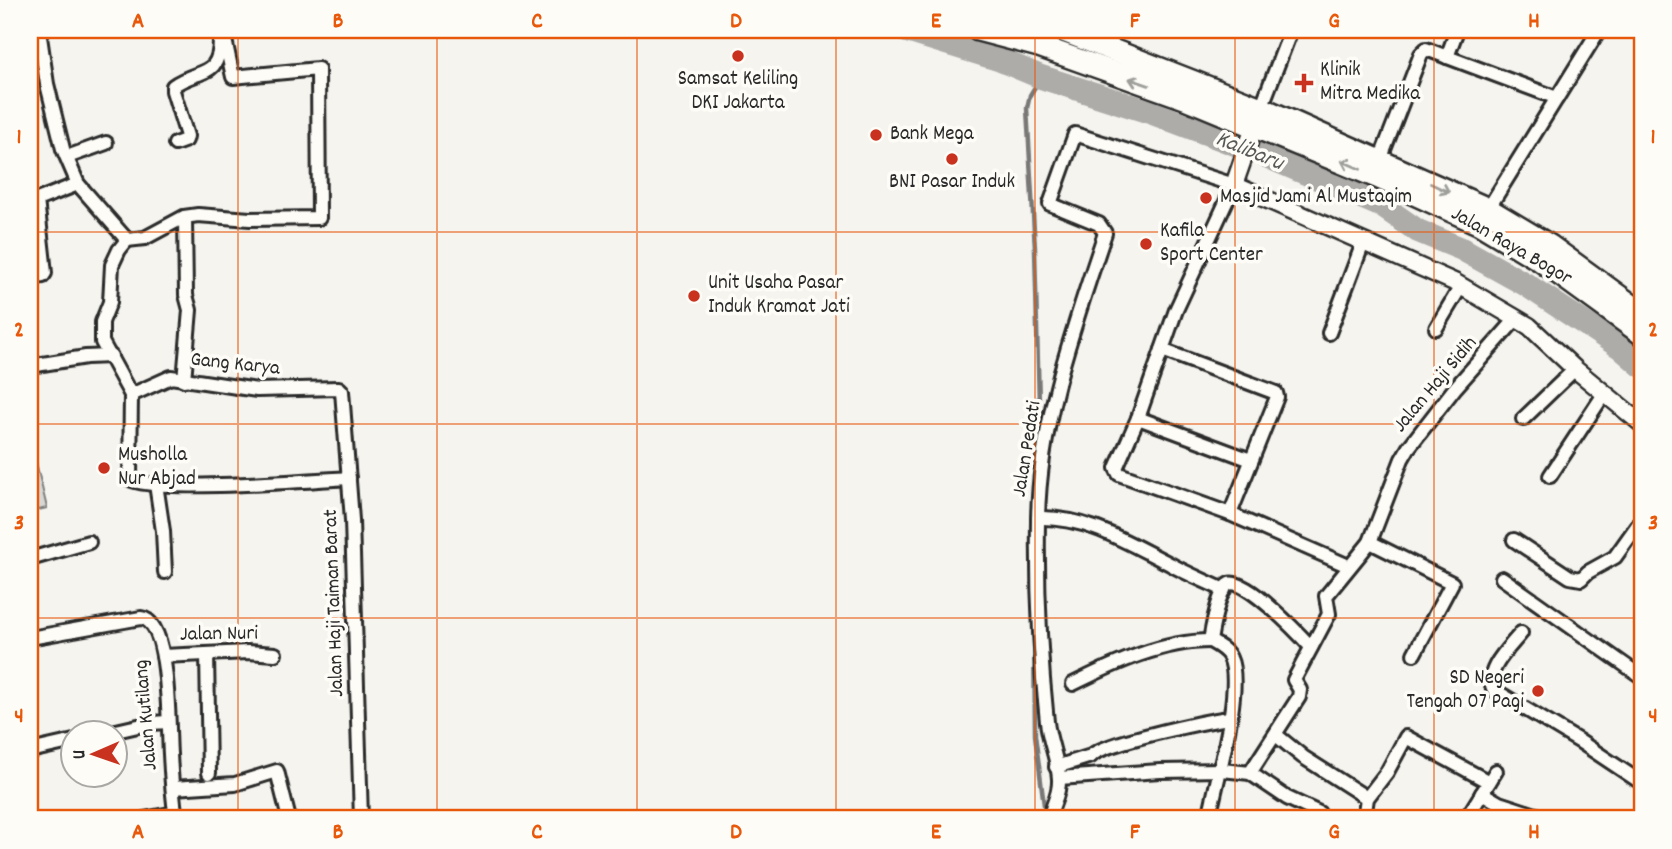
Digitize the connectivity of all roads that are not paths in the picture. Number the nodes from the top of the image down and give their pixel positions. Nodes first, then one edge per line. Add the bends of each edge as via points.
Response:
1 (39, 30) edge
2 (221, 30) edge
3 (978, 30) edge
4 (1063, 30) edge
5 (1291, 30) edge
6 (1457, 30) edge
7 (1599, 30) edge
8 (1447, 57) junction
9 (1558, 98) junction
10 (1256, 123) junction
11 (106, 143) dead end
12 (175, 144) dead end
13 (67, 158) junction
14 (1380, 160) junction
15 (1236, 179) junction
16 (78, 184) junction
17 (1488, 209) junction
18 (185, 217) junction
19 (127, 240) junction
20 (1363, 243) junction
21 (1528, 243) junction
22 (30, 278) edge
23 (1461, 286) junction
24 (1642, 313) edge
25 (1517, 317) junction
26 (1436, 328) dead end
27 (1329, 333) dead end
28 (1642, 334) edge
29 (1162, 350) junction
30 (111, 356) junction
31 (30, 366) edge
32 (1575, 369) junction
33 (184, 380) junction
34 (339, 388) joint
35 (1604, 394) junction
36 (131, 395) junction
37 (1138, 418) junction
38 (1523, 419) dead end
39 (1642, 424) edge
40 (1251, 460) junction
41 (1550, 476) dead end
42 (349, 478) junction
43 (156, 484) junction
44 (1230, 514) junction
45 (1038, 518) junction
46 (1642, 519) edge
47 (1514, 540) dead end
48 (89, 542) dead end
49 (1370, 542) junction
50 (30, 559) edge
51 (1344, 564) dead end
52 (165, 572) dead end
53 (1502, 578) dead end
54 (1452, 583) junction
55 (1466, 587) dead end
56 (1224, 590) junction
57 (1521, 633) dead end
58 (30, 638) edge
59 (1210, 640) junction
60 (1311, 647) junction
61 (207, 654) junction
62 (275, 654) dead end
63 (1414, 654) dead end
64 (163, 656) junction
65 (1642, 677) edge
66 (1073, 684) dead end
67 (1229, 718) junction
68 (168, 722) junction
69 (130, 727) edge
70 (1276, 735) junction
71 (60, 744) edge
72 (30, 751) edge
73 (1222, 770) junction
74 (1057, 772) junction
75 (209, 773) dead end
76 (1250, 773) junction
77 (1489, 782) junction
78 (1642, 783) edge
79 (173, 789) junction
80 (1367, 798) junction
81 (1642, 808) edge
82 (359, 815) edge
83 (175, 816) edge
84 (144, 819) edge
85 (289, 819) edge
86 (1050, 819) edge
87 (1209, 819) edge
88 (1322, 819) edge
89 (1364, 819) edge
90 (1466, 819) edge
91 (1548, 819) edge
92 (1639, 819) edge

1 - 13 street via 47,84
2 - 12 street via 220,56 214,66 173,86 187,136
2 - 18 street via 233,77 318,69 320,218
10 -> 3 highway, Jalan Raya Bogor
4 - 10 highway, Jalan Raya Bogor
5 - 10 street
6 - 8 street
7 - 9 street
8 - 9 street
8 - 14 street via 1423,50
9 - 17 street
10 - 14 highway, Jalan Raya Bogor
10 - 15 street
21 -> 10 highway, Jalan Raya Bogor
11 - 13 street
13 - 16 street
14 -> 17 highway, Jalan Raya Bogor
15 - 20 street
15 - 29 street
15 - 45 street, Jalan Pedati via 1074,135 1050,205 1099,224 1105,233 1066,353 1045,451
16 - 19 street
16 - 22 street via 37,200 45,275
17 - 21 highway, Jalan Raya Bogor
18 - 19 street via 145,238
18 - 33 street via 190,310
19 - 30 street via 112,265 110,302 102,322 103,342
20 - 23 street
20 - 27 street
21 - 24 highway, Jalan Raya Bogor
21 - 28 highway, Jalan Raya Bogor
23 - 25 street
23 - 26 street
25 - 32 street
25 - 49 street, Jalan Haji Sidih via 1409,447
29 - 37 street
29 - 40 street via 1276,393
30 - 31 street
30 - 36 street
32 - 35 street
32 - 38 street
33 - 34 street, Gang Karya via 257,390
33 - 36 street, Gang Karya via 169,377
34 - 42 street, Jalan Haji Taiman Barat
35 - 39 street
35 - 41 street
36 - 43 street via 130,479
37 - 40 street
37 - 44 street via 1116,471
40 - 44 street
42 - 43 street
42 - 82 street, Jalan Haji Taiman Barat
43 - 52 street
44 - 51 street
45 - 56 street via 1097,528
45 - 74 street, Jalan Pedati via 1046,714
46 - 47 street via 1615,557 1581,579 1570,577
48 - 50 street
49 - 54 street
49 - 60 street, Jalan Haji Sidih via 1326,596 1329,614
53 - 65 street
54 - 55 street
54 - 63 street
56 - 59 street
56 - 60 street via 1233,583 1248,590
57 - 78 street via 1491,675 1494,690
58 - 64 street, Jalan Kutilang via 149,619
59 - 66 street via 1180,642
59 - 67 street via 1231,660
60 - 70 street, Jalan Haji Sidih via 1294,680 1299,697
61 - 62 street, Jalan Nuri
61 - 64 street, Jalan Nuri
61 - 75 street
64 - 68 street, Jalan Kutilang
67 - 73 street
67 - 74 street via 1095,751
68 - 69 street
68 - 79 street, Jalan Kutilang
70 - 76 street, Jalan Haji Sidih
70 - 80 street
71 - 72 street
73 - 74 street
73 - 76 street
73 - 87 street
74 - 86 street, Jalan Pedati via 1057,800
76 - 88 street
77 - 80 street via 1406,737
77 - 90 street
77 - 91 street via 1499,803
79 - 83 street, Jalan Kutilang
79 - 85 street via 235,784 277,771
80 - 89 street
81 - 92 street
83 - 84 street

